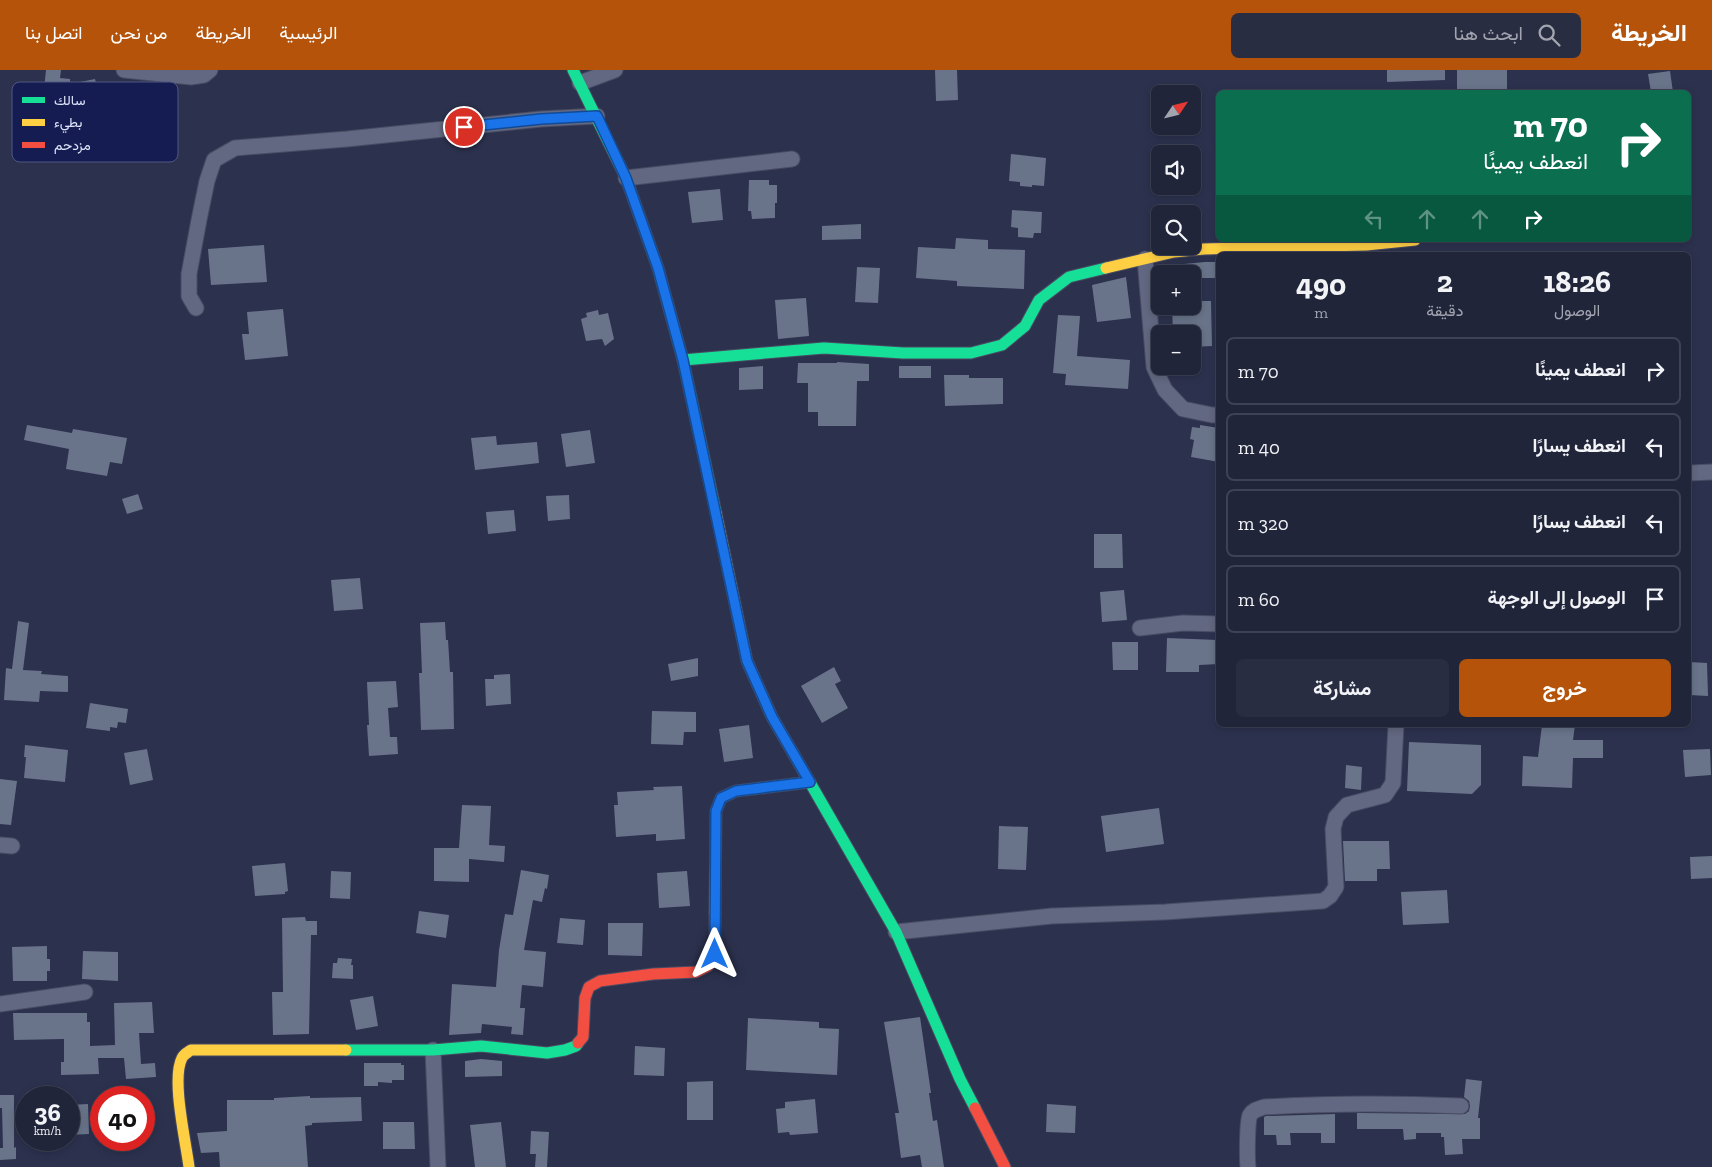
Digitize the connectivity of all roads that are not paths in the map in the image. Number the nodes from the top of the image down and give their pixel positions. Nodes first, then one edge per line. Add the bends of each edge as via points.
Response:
1 (124, 70) edge
2 (210, 70) edge
3 (615, 70) edge
4 (577, 77) edge
5 (597, 116) junction
6 (792, 159) dead end
7 (626, 178) junction
8 (1390, 242) edge
9 (1145, 259) junction
10 (196, 308) dead end
11 (683, 360) junction
12 (1216, 415) edge
13 (1712, 472) edge
14 (1691, 473) edge
15 (1216, 624) edge
16 (1140, 628) dead end
17 (1396, 727) edge
18 (810, 782) junction
19 (896, 932) junction
20 (85, 992) dead end
21 (0, 1004) edge
22 (433, 1050) junction
23 (1461, 1106) dead end
24 (189, 1167) edge
25 (438, 1167) edge
26 (1006, 1167) edge
27 (1248, 1167) edge

1 - 2 street via 191,77 204,75
3 - 4 street
4 - 5 street
5 - 7 street
5 - 10 street via 235,148 214,160 207,181 189,274 189,296
6 - 7 street
7 - 11 street via 658,268
8 - 9 street via 1204,249
9 - 11 street via 1069,277 1039,300 1025,326 1002,345 971,353 824,348
9 - 12 street via 1154,367 1165,390 1183,409
11 - 18 street via 747,661 772,717
13 - 14 street
15 - 16 street via 1183,623
17 - 19 street via 1393,783 1385,795 1346,804 1336,817 1333,829 1336,887 1322,901 1052,916
18 - 19 street
18 - 22 street via 736,791 721,798 716,811 715,954 708,966 696,972 653,974 594,984 589,987 585,998 582,1037 576,1046 565,1050 546,1052 481,1046
19 - 26 street via 960,1079
20 - 21 street
22 - 24 street via 191,1050 179,1063 178,1085
22 - 25 street
23 - 27 street via 1387,1103 1256,1109 1250,1115

